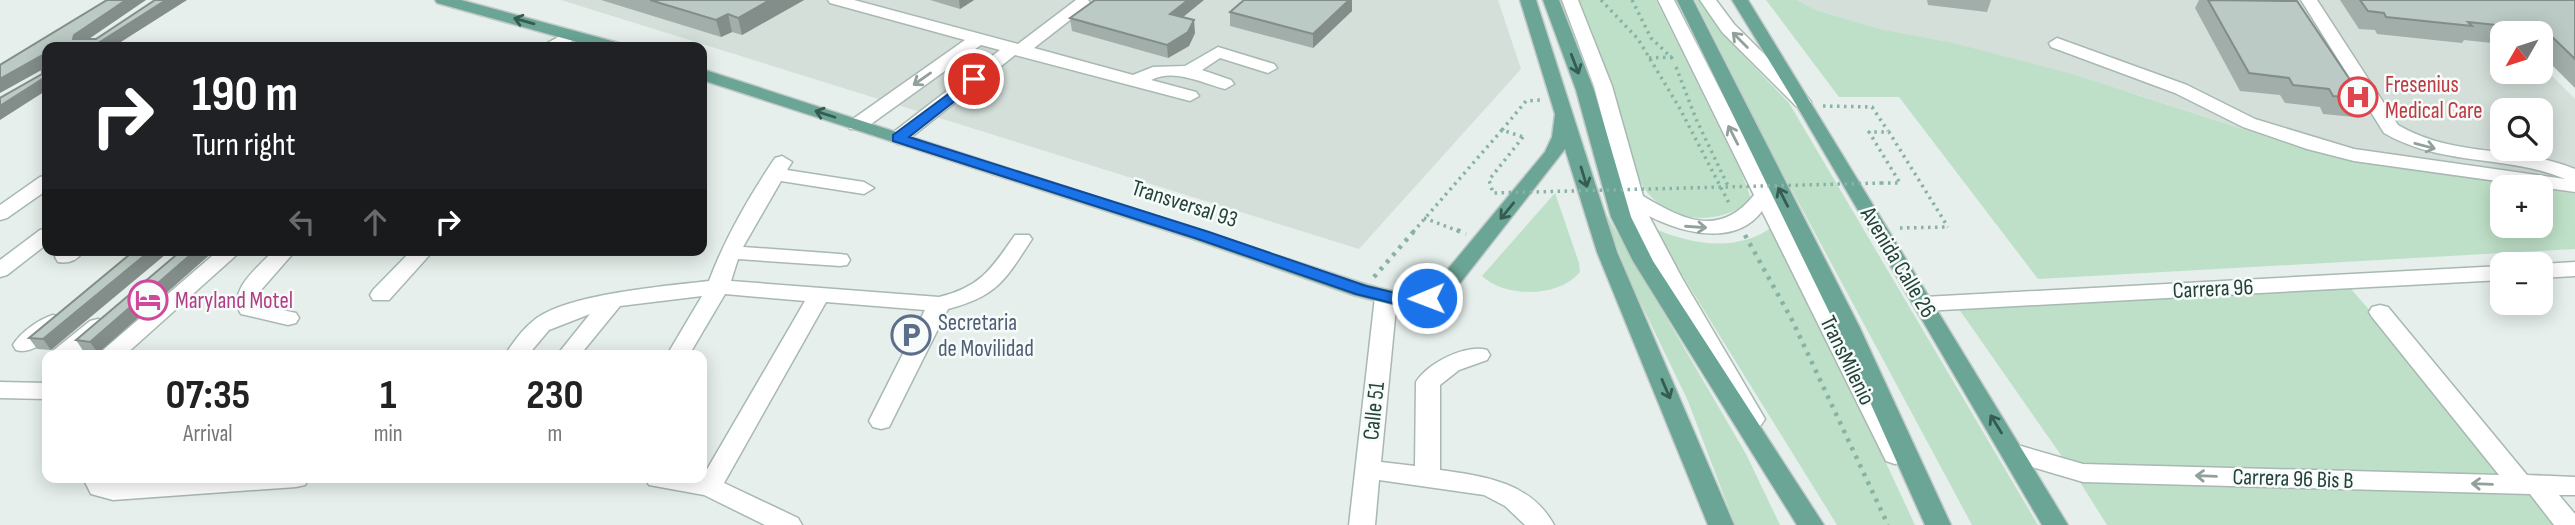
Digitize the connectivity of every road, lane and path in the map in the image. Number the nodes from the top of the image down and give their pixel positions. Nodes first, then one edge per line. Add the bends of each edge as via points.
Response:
1 (443, 0) edge
2 (836, 0) edge
3 (1528, 0) edge
4 (1551, 0) edge
5 (1570, 0) edge
6 (1601, 0) edge
7 (1632, 0) edge
8 (1667, 0) edge
9 (1685, 0) edge
10 (1708, 0) edge
11 (1740, 0) edge
12 (2309, 0) edge
13 (1082, 4) dead end
14 (571, 35) junction
15 (978, 39) junction
16 (558, 42) edge
17 (596, 42) edge
18 (2057, 44) dead end
19 (1016, 50) junction
20 (1672, 57) junction
21 (1649, 58) junction
22 (1268, 68) dead end
23 (1189, 71) junction
24 (707, 77) edge
25 (1137, 80) junction
26 (1225, 84) dead end
27 (1189, 96) dead end
28 (1526, 101) dead end
29 (1806, 106) junction
30 (1564, 112) junction
31 (857, 125) junction
32 (1502, 130) junction
33 (1889, 132) junction
34 (898, 138) junction
35 (2575, 176) edge
36 (42, 185) edge
37 (2575, 187) edge
38 (864, 188) dead end
39 (1729, 188) junction
40 (1764, 196) junction
41 (1635, 200) junction
42 (0, 214) edge
43 (1424, 218) junction
44 (1738, 222) junction
45 (1879, 228) junction
46 (42, 238) edge
47 (1023, 239) dead end
48 (1483, 240) junction
49 (730, 252) junction
50 (225, 256) edge
51 (280, 256) edge
52 (418, 256) edge
53 (840, 260) dead end
54 (0, 270) edge
55 (2574, 270) edge
56 (2553, 271) edge
57 (2490, 274) edge
58 (718, 287) junction
59 (1362, 290) junction
60 (381, 295) dead end
61 (819, 295) junction
62 (1386, 297) junction
63 (613, 300) junction
64 (939, 304) junction
65 (1924, 304) junction
66 (67, 311) edge
67 (115, 312) edge
68 (2380, 312) dead end
69 (288, 318) dead end
70 (24, 345) dead end
71 (68, 350) edge
72 (117, 350) edge
73 (520, 350) edge
74 (572, 350) edge
75 (681, 350) edge
76 (1479, 355) dead end
77 (0, 390) edge
78 (42, 391) edge
79 (881, 421) dead end
80 (2014, 453) junction
81 (1367, 469) junction
82 (1427, 477) junction
83 (98, 483) edge
84 (226, 483) edge
85 (686, 483) edge
86 (2529, 485) junction
87 (2575, 486) edge
88 (709, 487) junction
89 (1795, 501) junction
90 (789, 525) edge
91 (1362, 525) edge
92 (1541, 525) edge
93 (1721, 525) edge
94 (1811, 525) edge
95 (1888, 525) edge
96 (1930, 525) edge
97 (1938, 525) edge
98 (2055, 525) edge
99 (2569, 525) edge

14 -> 1 main road
2 - 15 street
3 - 30 main road
4 -> 89 main road via 1585,90 1621,217 1643,261
5 - 41 street via 1603,86
6 - 21 path via 1625,23
7 - 20 path via 1651,38
40 -> 8 street, TransMilenio
97 -> 9 main road via 1839,308
29 -> 10 street via 1728,28
11 - 29 main road, Avenida Calle 26
12 -> 35 street via 2391,129 2404,139 2437,149 2549,165
13 - 19 street
14 - 16 street
14 - 17 main road
15 - 19 street
15 -> 31 street
18 - 37 street via 2118,64 2249,123 2314,145 2354,155
19 - 25 street
19 - 34 street
20 - 21 path
20 - 39 path
21 - 44 path
22 - 23 street via 1218,52
23 - 25 street via 1153,72
23 - 26 street
31 -> 24 main road, Transversal 93
25 - 27 street
28 - 32 path
29 - 33 path via 1872,107
29 - 45 main road, Avenida Calle 26
30 -> 48 main road, Transversal 93 via 1554,153
30 -> 93 main road via 1617,277
31 - 34 main road, Transversal 93
32 - 39 path, bridge via 1523,137 1489,180 1493,193
32 - 43 path
33 - 39 path, bridge via 1870,132 1900,183
33 - 45 path via 1948,227
34 - 59 main road, Transversal 93
36 - 42 street
38 - 49 street via 778,168
40 - 44 street via 1751,214
40 - 96 street, TransMilenio
41 -> 44 street via 1685,226 1721,227
41 - 89 street via 1648,238 1769,446
43 - 48 path
43 - 59 path
44 - 95 path via 1792,320
45 - 65 main road, Avenida Calle 26
46 - 54 street
47 - 64 street via 986,288
48 - 62 main road, Transversal 93 via 1438,293 1417,300
49 - 53 street
49 - 58 street
50 - 72 street
51 - 69 street via 250,289 249,309
52 - 60 street
55 - 56 street
57 - 65 street, Carrera 96
58 - 61 street
58 - 63 street
58 - 75 street
59 - 62 main road, Transversal 93
61 - 64 street
61 - 88 street
62 - 81 street, Calle 51
63 - 73 street via 541,325
63 - 74 street
64 - 79 street
80 -> 65 main road, Avenida Calle 26
66 - 70 street
67 - 71 street
68 - 86 street
76 - 82 street via 1451,365 1428,382
77 - 78 street
86 -> 80 street, Carrera 96 Bis B via 2083,473
80 - 98 main road, Avenida Calle 26
81 - 82 street
81 - 91 street, Calle 51
82 - 92 street via 1489,486 1514,499
83 - 84 street via 113,491
85 - 88 street
86 - 87 street, Carrera 96 Bis B
86 - 99 street
88 - 90 street
89 - 94 main road

